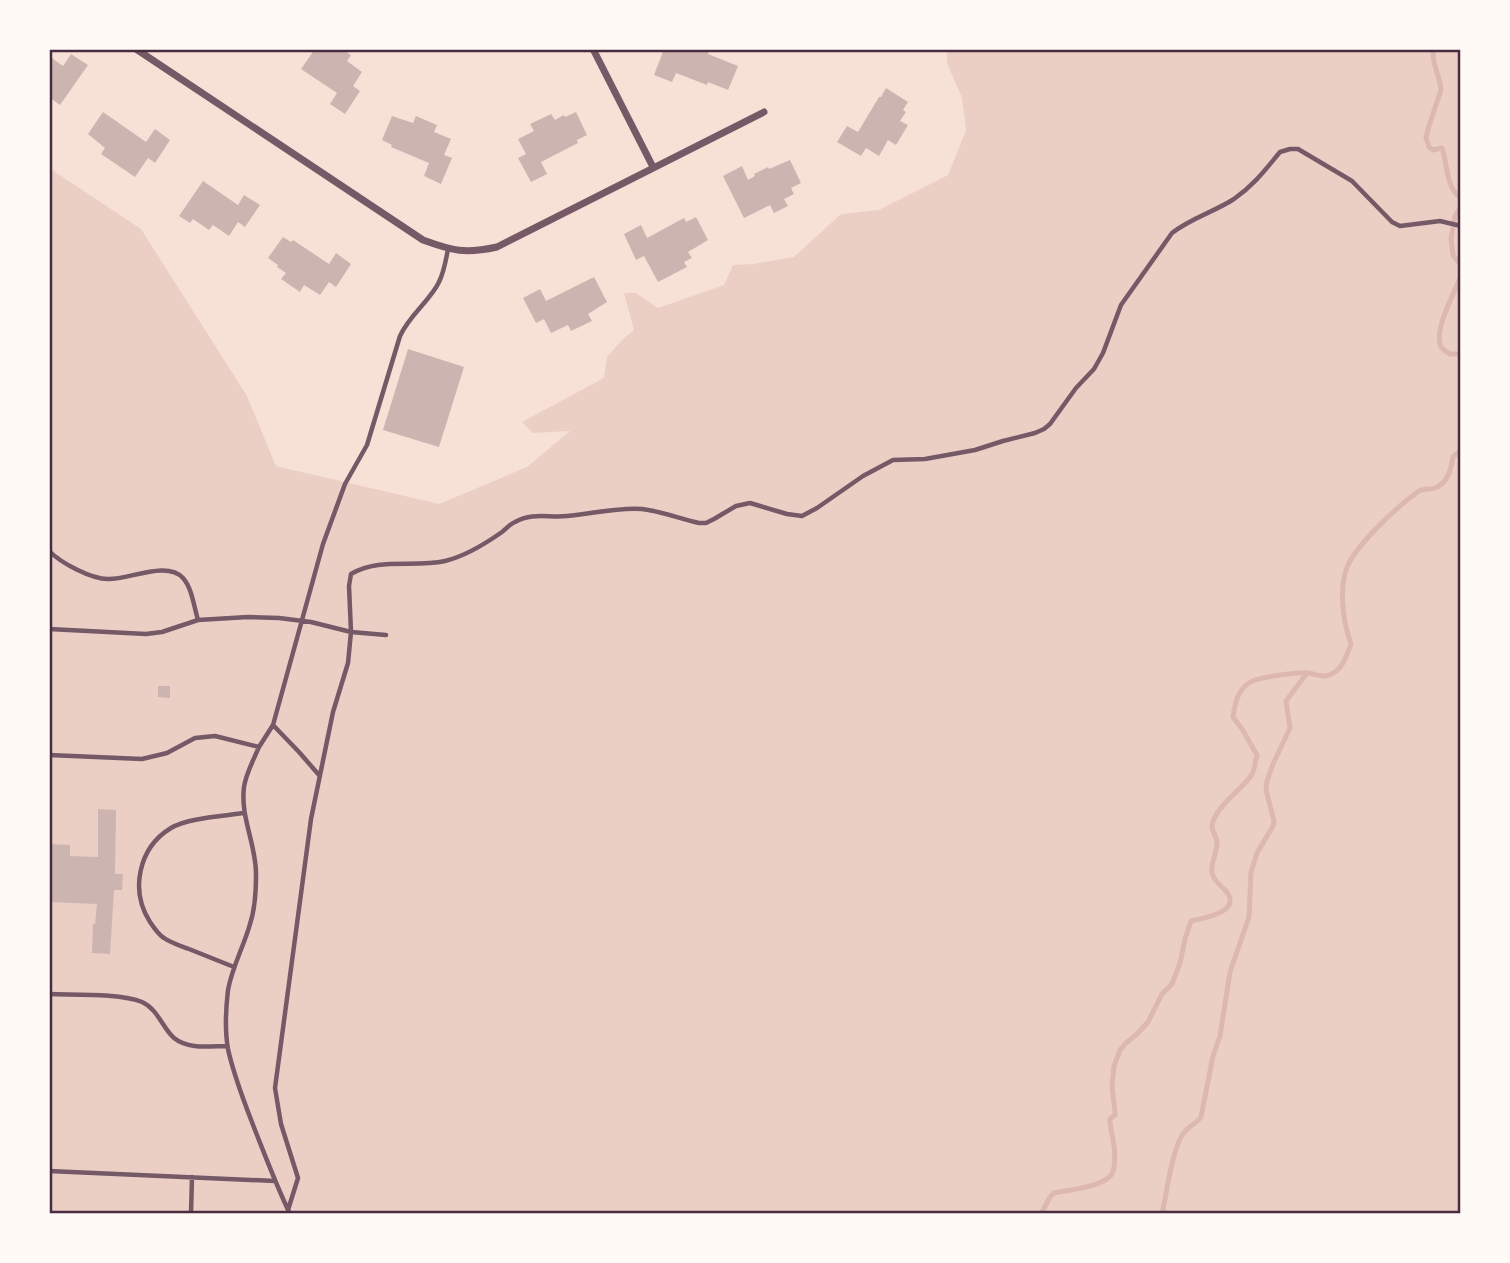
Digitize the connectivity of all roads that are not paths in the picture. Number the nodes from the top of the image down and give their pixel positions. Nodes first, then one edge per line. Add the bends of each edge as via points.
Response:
1 (136, 49) edge
2 (593, 49) edge
3 (764, 112) dead end
4 (653, 167) junction
5 (1461, 226) edge
6 (448, 249) junction
7 (49, 551) edge
8 (198, 620) junction
9 (301, 620) junction
10 (49, 629) edge
11 (351, 632) junction
12 (386, 635) dead end
13 (273, 725) junction
14 (259, 747) junction
15 (49, 755) edge
16 (319, 775) junction
17 (244, 813) junction
18 (234, 967) junction
19 (49, 994) edge
20 (228, 1046) junction
21 (49, 1171) edge
22 (192, 1177) junction
23 (275, 1181) junction
24 (288, 1213) edge
25 (191, 1214) edge

1 - 6 street via 423,240
2 - 4 street
3 - 4 street
4 - 6 street via 496,247
5 - 11 lane via 1440,221 1400,226 1352,181 1298,149 1284,150 1235,198 1172,233 1121,305 1094,369 1044,429 975,450 892,460 802,516 750,503 706,523 639,509 565,517 534,515 514,522 458,557 436,563 382,565 351,574
6 - 9 lane via 439,284 400,336 367,445 345,484
7 - 8 lane via 104,579 174,572 189,589
8 - 9 lane
8 - 10 lane via 146,634
9 - 11 lane
9 - 13 lane
11 - 12 lane
11 - 16 lane via 348,663
13 - 14 lane
13 - 16 lane
14 - 15 lane via 215,736 195,738 167,753 142,759
14 - 17 lane via 244,783
16 - 24 lane via 275,1088 298,1178
17 - 18 lane via 256,872 255,900
17 - 18 lane via 173,826 152,844 139,876 144,913 164,938
18 - 20 lane via 227,1004
19 - 20 lane via 129,997 145,1003 174,1038 191,1046
20 - 23 lane
21 - 22 lane
22 - 23 lane
22 - 25 lane
23 - 24 lane

